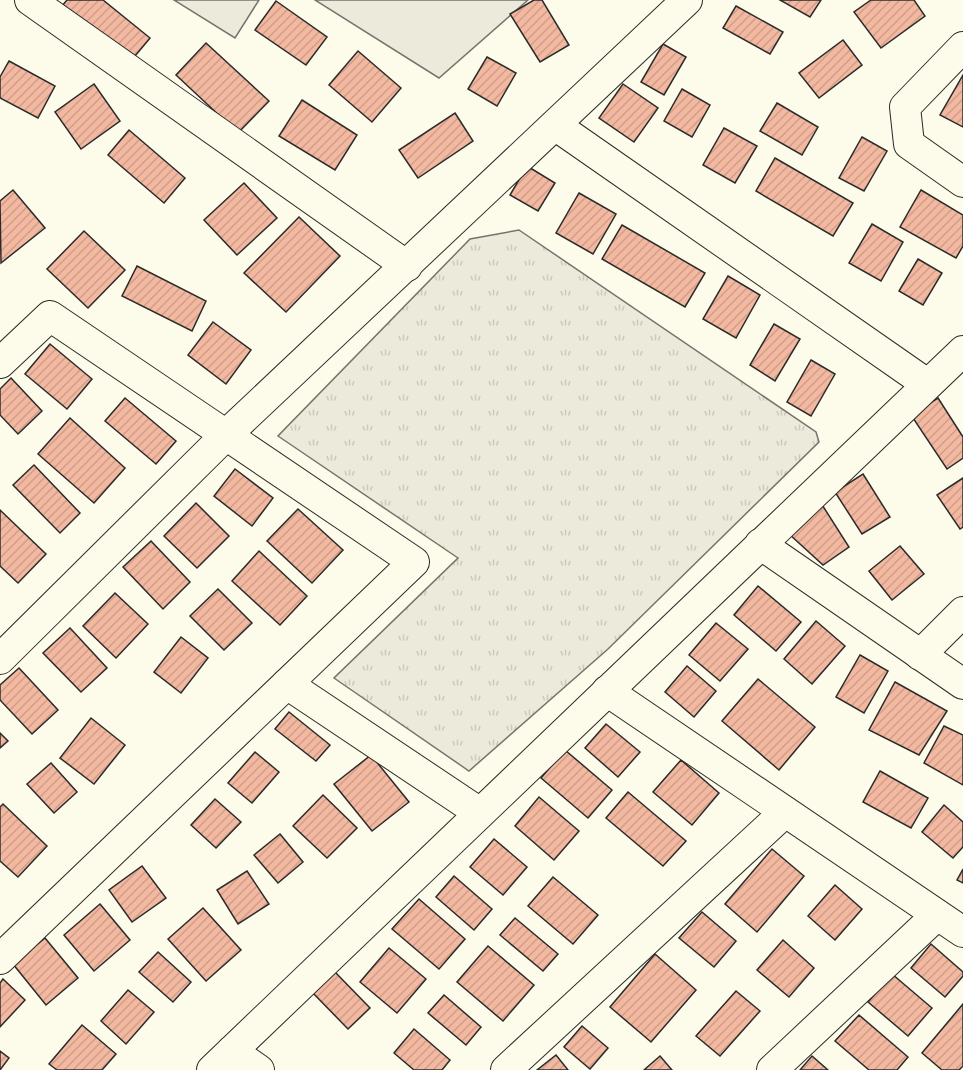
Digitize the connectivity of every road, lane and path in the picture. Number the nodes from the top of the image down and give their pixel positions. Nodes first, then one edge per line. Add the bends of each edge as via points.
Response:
1 (30, 0) edge
2 (687, 0) edge
3 (963, 47) edge
4 (555, 125) junction
5 (963, 183) edge
6 (407, 266) junction
7 (963, 351) edge
8 (0, 363) edge
9 (927, 384) junction
10 (226, 435) junction
11 (760, 544) junction
12 (963, 612) edge
13 (920, 655) junction
14 (0, 659) edge
15 (286, 684) junction
16 (963, 684) edge
17 (607, 691) junction
18 (785, 812) junction
19 (480, 813) junction
20 (937, 915) junction
21 (963, 932) edge
22 (0, 959) edge
23 (222, 1060) edge
24 (260, 1070) edge
25 (506, 1070) edge
26 (772, 1070) edge

1 - 6 street
2 - 4 street
3 - 5 street via 905,107 909,144
4 - 6 street
4 - 9 street
6 - 10 street
7 - 9 street
8 - 10 street via 50,316
9 - 11 street
10 - 14 street
10 - 15 street via 414,562
11 - 13 street
11 - 17 street
12 - 13 street
13 - 16 street
15 - 19 street
15 - 22 street
17 - 18 street
17 - 19 street
18 - 20 street
18 - 25 street
19 - 23 street
20 - 21 street
20 - 26 street
23 - 24 street

